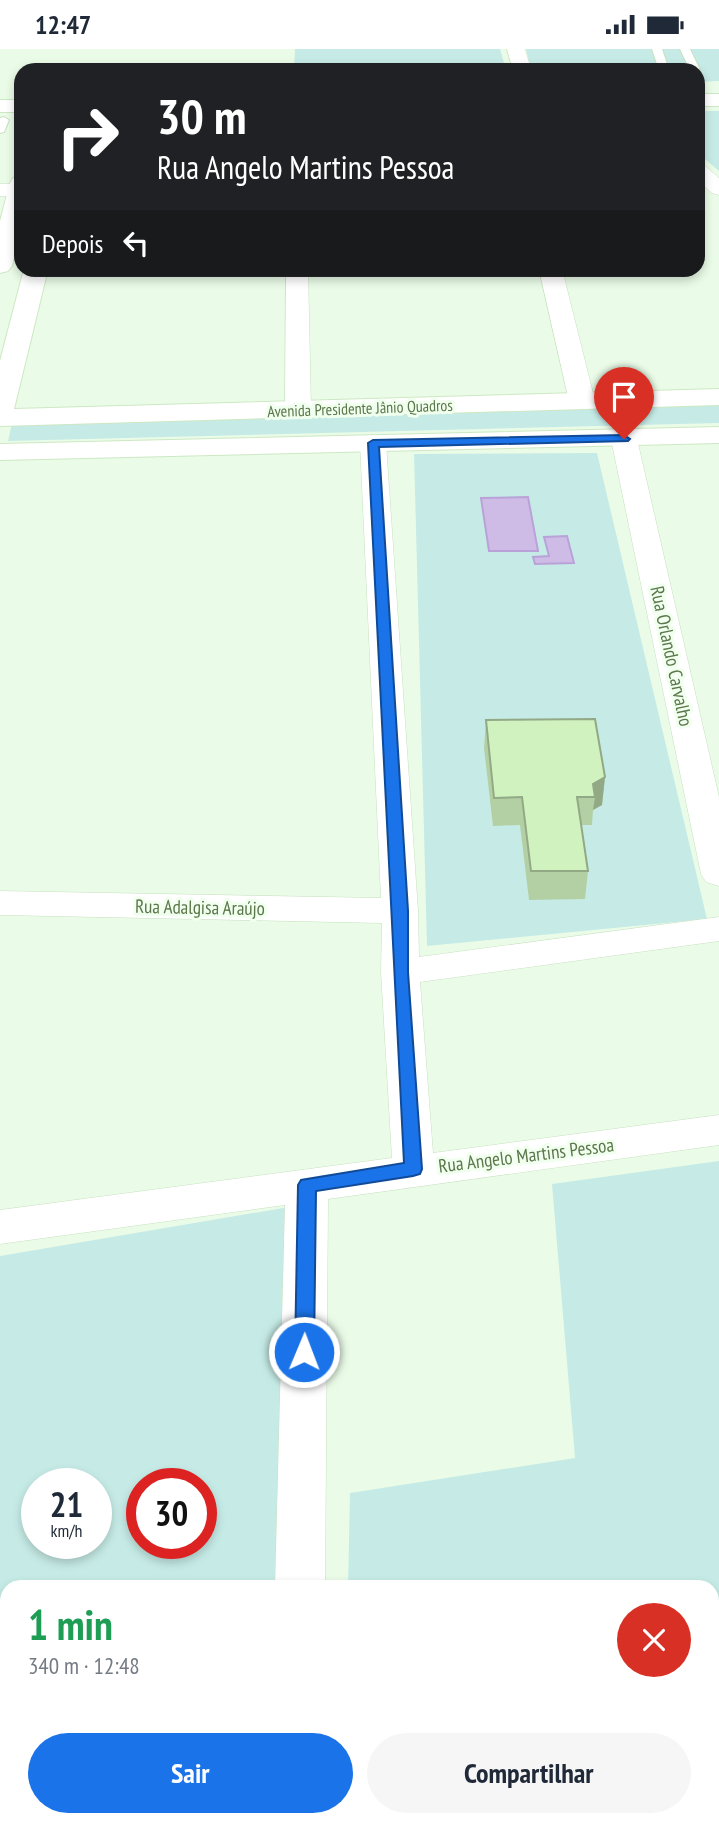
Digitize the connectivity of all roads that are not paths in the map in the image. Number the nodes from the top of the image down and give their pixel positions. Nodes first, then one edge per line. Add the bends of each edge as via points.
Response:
1 (705, 89) edge
2 (719, 100) edge
3 (705, 176) edge
4 (13, 188) edge
5 (719, 188) edge
6 (0, 265) edge
7 (34, 277) edge
8 (297, 277) edge
9 (552, 277) edge
10 (719, 397) edge
11 (582, 401) junction
12 (298, 410) junction
13 (0, 412) edge
14 (0, 418) edge
15 (719, 435) edge
16 (624, 439) junction
17 (373, 443) junction
18 (0, 452) edge
19 (719, 874) edge
20 (0, 904) edge
21 (400, 911) junction
22 (719, 929) edge
23 (400, 972) junction
24 (719, 1130) edge
25 (413, 1169) junction
26 (307, 1185) junction
27 (0, 1227) edge
28 (300, 1580) edge

1 - 2 street
3 - 5 street
4 - 6 street
7 - 13 street
8 - 12 street
9 - 11 street
10 - 11 street, Avenida Presidente Jânio Quadros
11 - 12 street, Avenida Presidente Jânio Quadros
12 - 14 street, Avenida Presidente Jânio Quadros
15 - 16 street, Avenida Presidente Jânio Quadros
16 - 17 street, Avenida Presidente Jânio Quadros
16 - 19 street, Rua Orlando Carvalho
17 - 18 street, Avenida Presidente Jânio Quadros
17 - 21 street
20 - 21 street, Rua Adalgisa Araújo
21 - 23 street
22 - 23 street
23 - 25 street
24 - 25 street, Rua Angelo Martins Pessoa
25 - 26 street, Rua Angelo Martins Pessoa
26 - 27 street, Rua Angelo Martins Pessoa
26 - 28 street

